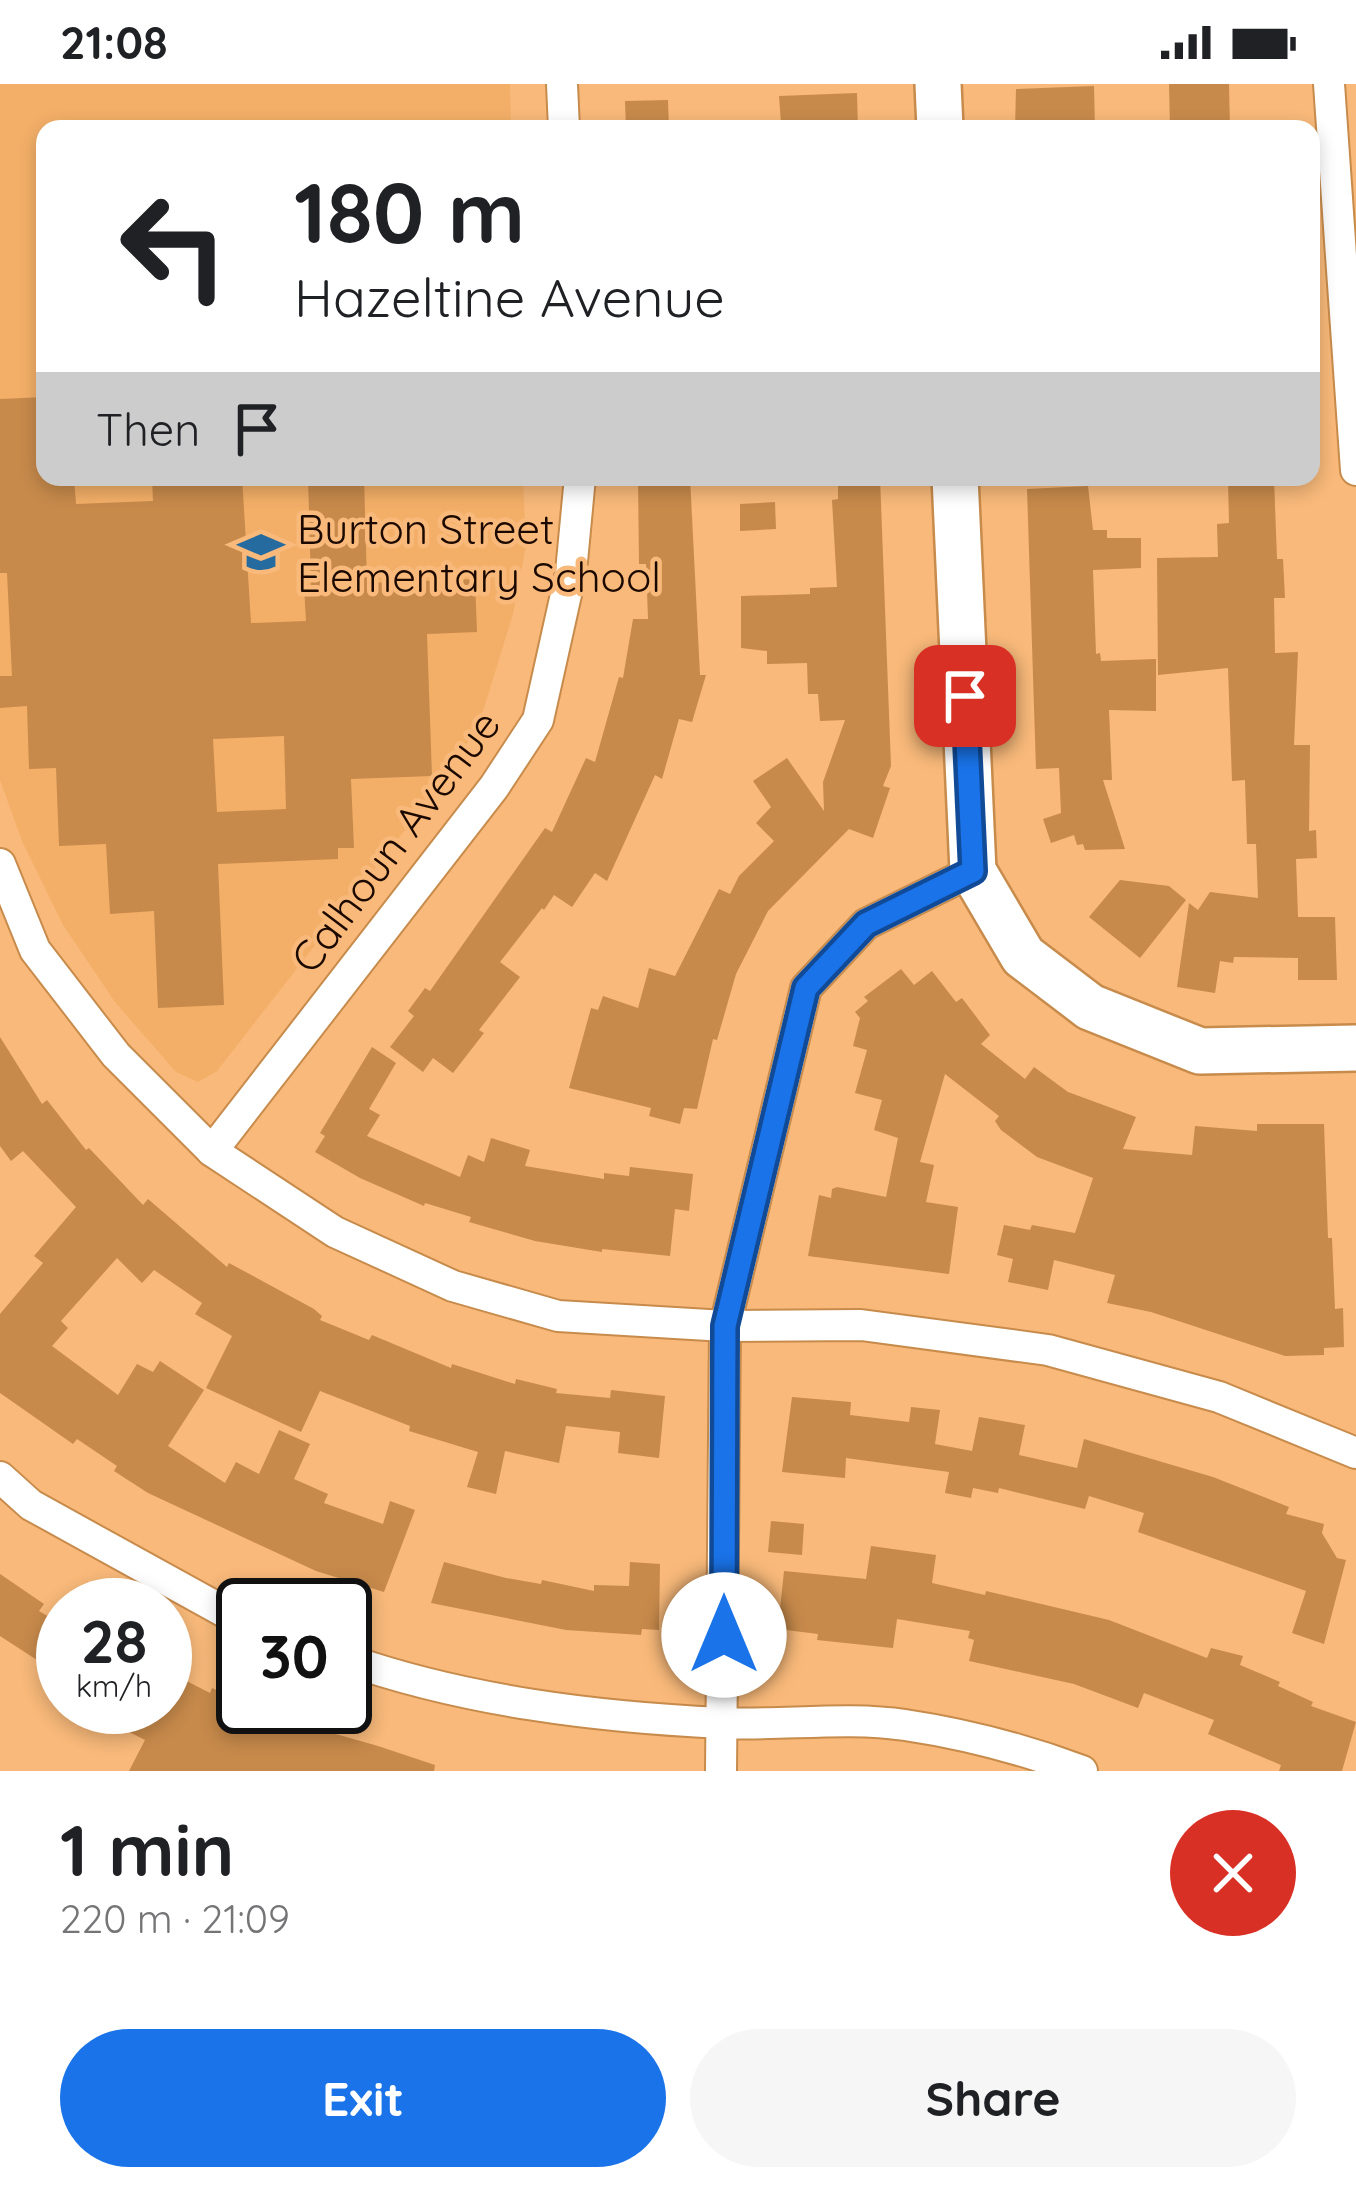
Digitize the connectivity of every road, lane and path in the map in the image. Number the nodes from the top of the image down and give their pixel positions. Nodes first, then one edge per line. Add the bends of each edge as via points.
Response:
1 (562, 84) edge
2 (938, 84) edge
3 (1329, 84) edge
4 (564, 120) edge
5 (940, 120) edge
6 (1356, 470) edge
7 (579, 486) edge
8 (955, 486) edge
9 (0, 864) edge
10 (973, 871) junction
11 (1356, 1048) edge
12 (212, 1151) junction
13 (725, 1326) junction
14 (1356, 1453) edge
15 (0, 1478) edge
16 (216, 1607) edge
17 (372, 1668) edge
18 (724, 1723) junction
19 (722, 1771) edge
20 (1082, 1771) edge

1 - 4 street
2 - 5 street
3 - 6 street
7 - 12 street, Calhoun Avenue via 571,572 538,720
8 - 10 street
9 - 12 street via 34,950 116,1055
10 - 11 street via 1023,956 1090,1007 1200,1051
10 - 13 street via 866,924 806,988
12 - 13 street via 335,1232 453,1286 559,1316
13 - 14 street via 861,1325 1048,1350 1220,1397
13 - 18 street
15 - 16 street via 31,1504
17 - 18 street via 417,1684 588,1713
18 - 19 street
18 - 20 street via 902,1724

